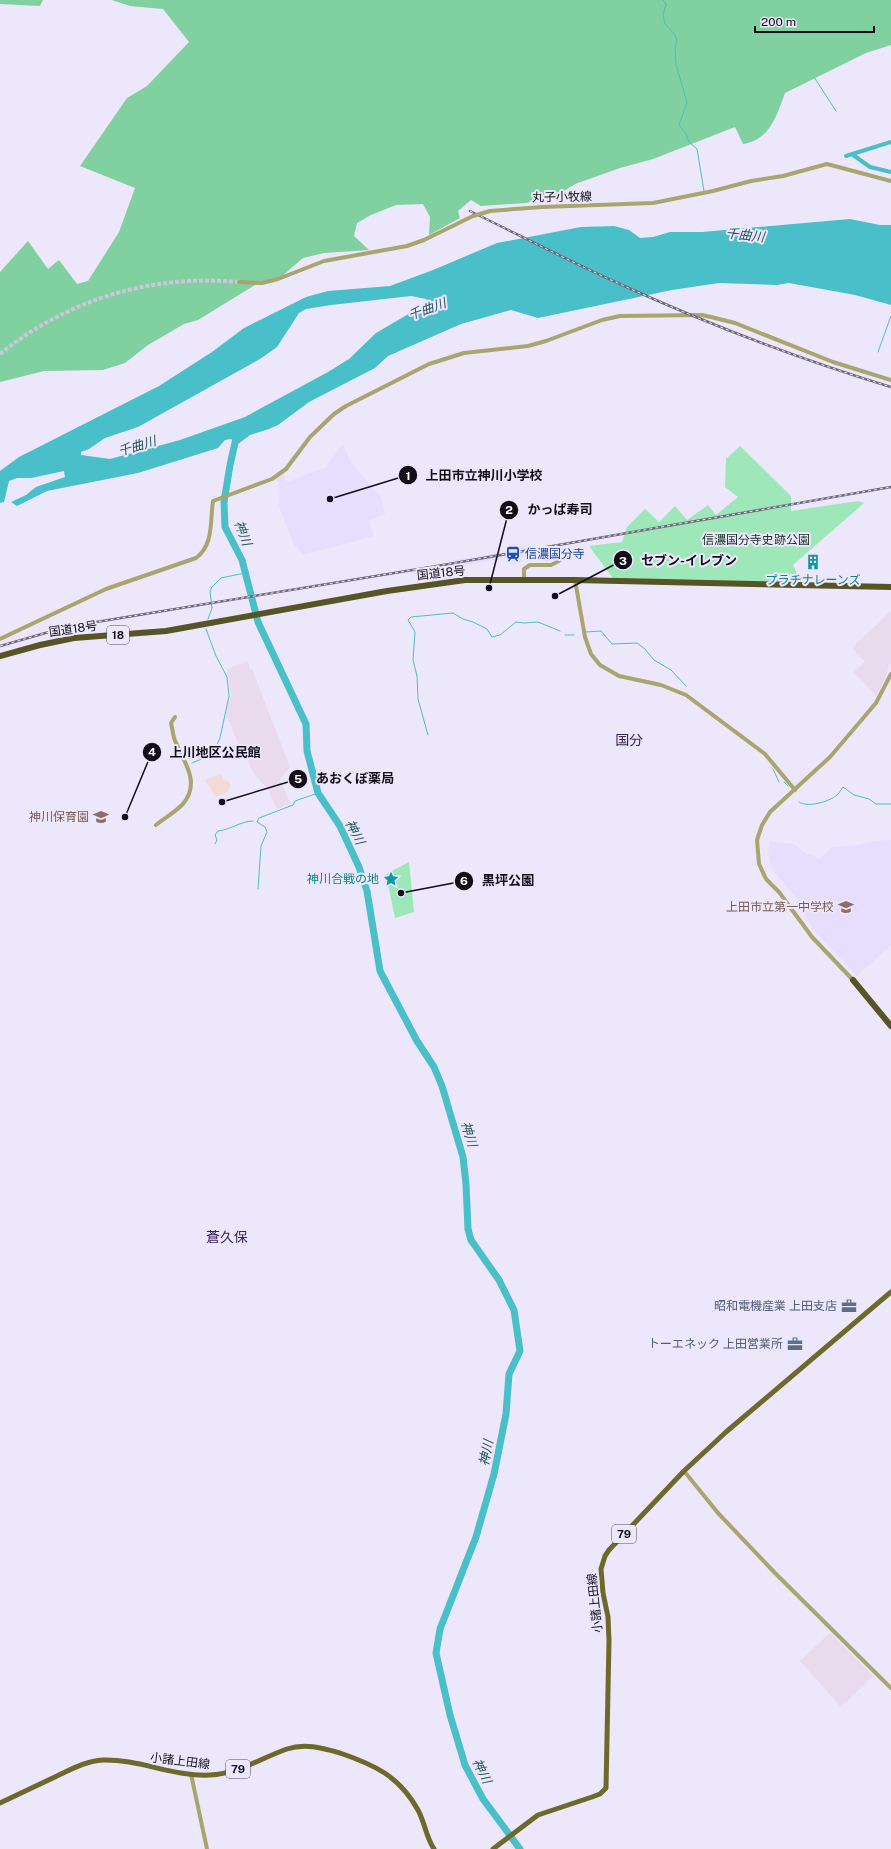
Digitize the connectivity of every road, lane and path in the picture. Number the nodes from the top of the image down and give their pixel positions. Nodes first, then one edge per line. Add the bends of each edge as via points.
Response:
1 (891, 181) edge
2 (239, 282) tunnel mouth
3 (891, 380) edge
4 (559, 561) dead end
5 (524, 579) junction
6 (575, 580) junction
7 (891, 587) edge
8 (0, 639) edge
9 (0, 656) edge
10 (891, 674) edge
11 (175, 717) dead end
12 (795, 790) junction
13 (156, 825) dead end
14 (853, 980) junction
15 (891, 1022) edge
16 (891, 1026) edge
17 (891, 1292) edge
18 (684, 1471) junction
19 (891, 1688) edge
20 (191, 1774) junction
21 (0, 1803) edge
22 (207, 1849) edge
23 (434, 1849) edge
24 (492, 1849) edge

1 - 2 street, 丸子小牧線, bridge via 827,164 713,192 653,203 490,211 461,220 407,246 324,261 278,280 262,283
3 - 8 street via 833,362 735,323 702,315 620,316 528,346 464,353 428,364 346,406 325,422 286,469 272,479 213,500 209,538 202,553 196,558 106,589
4 - 5 street via 551,565 530,564 524,569
5 - 6 highway, 国道18号 / 18
5 - 9 highway, 国道18号 / 18 via 466,580 426,585 166,631 74,638
6 - 7 highway, 国道18号 / 18
6 - 12 street via 585,637 591,654 600,665 619,676 661,685 690,698 763,752
10 - 12 street via 882,694 870,711 822,765
11 - 13 street via 171,723 174,737 190,771 190,792 183,803
12 - 14 street via 770,812 762,825 757,840 758,864 766,879 779,892 812,937
14 - 15 highway
14 - 16 highway
17 - 18 main road, 小諸上田線 / 79 via 726,1432
18 - 19 street via 714,1508 775,1573
18 - 24 main road, 小諸上田線 / 79 via 609,1550 602,1565 601,1578 608,1617 609,1641 606,1788 600,1794 538,1815
20 - 21 main road, 小諸上田線 / 79 via 112,1760 96,1761 76,1767
20 - 22 street
20 - 23 main road, 小諸上田線 / 79 via 211,1776 226,1773 295,1747 310,1746 328,1750 369,1763 397,1783 418,1810 425,1833

